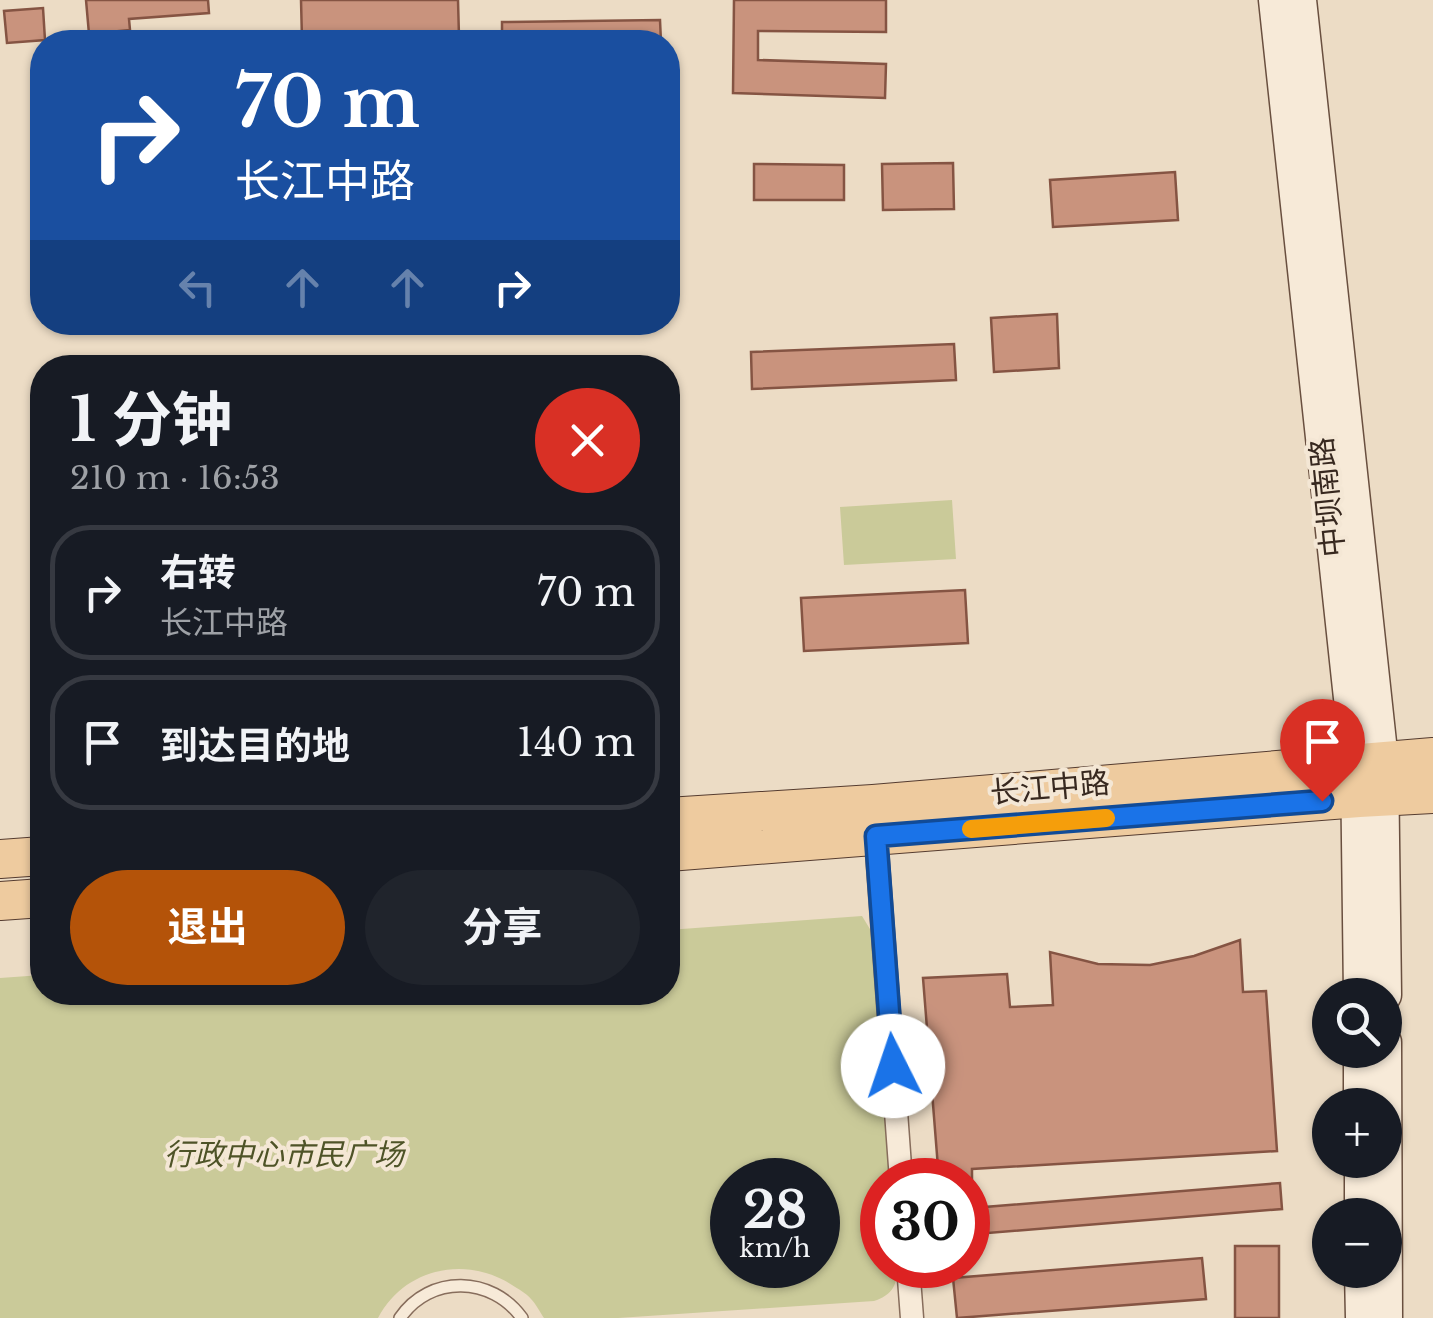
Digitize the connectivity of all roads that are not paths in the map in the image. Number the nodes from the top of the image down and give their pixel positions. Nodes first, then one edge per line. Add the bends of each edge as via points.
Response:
1 (1275, 0) edge
2 (1300, 0) edge
3 (1433, 757) edge
4 (1370, 780) junction
5 (1433, 794) edge
6 (680, 817) edge
7 (874, 820) junction
8 (680, 850) edge
9 (30, 857) edge
10 (0, 859) edge
11 (30, 899) edge
12 (0, 901) edge
13 (1361, 978) edge
14 (1384, 978) edge
15 (1385, 1068) edge
16 (900, 1158) edge
17 (910, 1288) edge
18 (1361, 1288) edge
19 (400, 1318) edge
20 (522, 1318) edge
21 (912, 1318) edge
22 (1362, 1318) edge
23 (1386, 1318) edge

1 - 4 main road, 中坝南路
2 - 4 main road, 中坝南路
3 - 4 main road, 长江中路
4 - 5 main road, 长江中路
4 - 7 main road, 长江中路
4 - 13 main road, 中坝南路
4 - 14 main road, 中坝南路
6 - 7 main road, 长江中路
7 - 8 main road, 长江中路
7 - 16 street
9 - 10 main road
11 - 12 main road
15 - 23 main road
17 - 21 street
18 - 22 main road
19 - 20 lane via 426,1293 455,1285 486,1288

